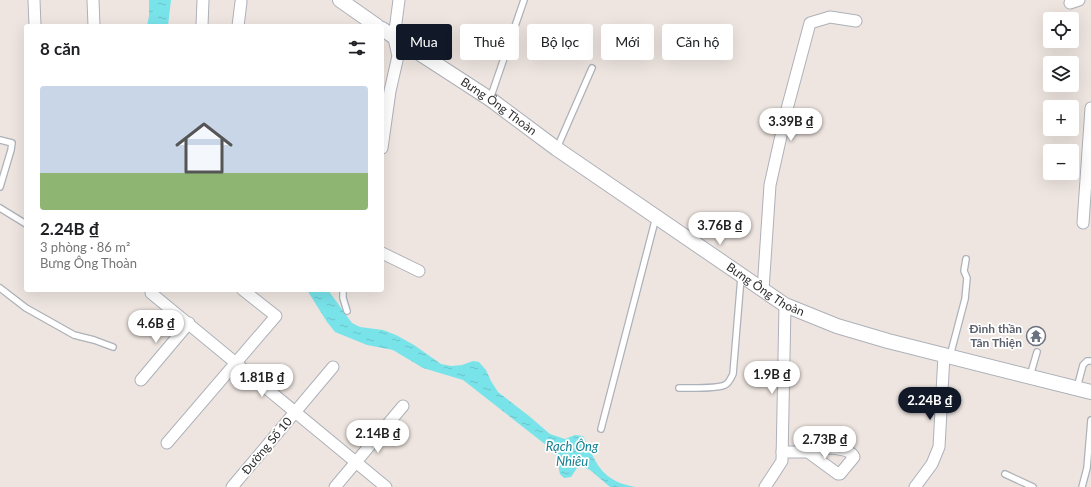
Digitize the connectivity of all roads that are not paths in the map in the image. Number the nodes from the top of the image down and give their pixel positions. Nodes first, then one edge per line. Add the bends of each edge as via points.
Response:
1 (34, 0) edge
2 (93, 0) edge
3 (204, 0) edge
4 (340, 0) edge
5 (399, 0) edge
6 (524, 0) edge
7 (241, 2) dead end
8 (856, 21) dead end
9 (35, 24) edge
10 (94, 24) edge
11 (202, 24) edge
12 (238, 24) edge
13 (374, 24) edge
14 (384, 30) edge
15 (394, 38) junction
16 (592, 68) dead end
17 (386, 91) edge
18 (490, 99) junction
19 (1091, 108) edge
20 (384, 119) edge
21 (0, 140) edge
22 (556, 149) junction
23 (0, 187) edge
24 (0, 208) edge
25 (656, 216) junction
26 (24, 223) edge
27 (1083, 223) dead end
28 (384, 254) edge
29 (966, 259) dead end
30 (419, 271) dead end
31 (741, 276) junction
32 (0, 288) edge
33 (763, 290) junction
34 (246, 292) edge
35 (343, 292) edge
36 (151, 293) dead end
37 (785, 305) junction
38 (347, 311) dead end
39 (189, 324) junction
40 (113, 347) dead end
41 (1037, 352) dead end
42 (947, 356) junction
43 (1091, 361) edge
44 (237, 363) junction
45 (333, 367) dead end
46 (1030, 377) junction
47 (141, 380) dead end
48 (679, 388) dead end
49 (1077, 388) junction
50 (1091, 392) edge
51 (403, 406) dead end
52 (296, 412) junction
53 (1091, 420) edge
54 (601, 429) dead end
55 (167, 444) dead end
56 (782, 452) junction
57 (810, 453) dead end
58 (356, 462) junction
59 (1005, 474) dead end
60 (232, 487) edge
61 (335, 487) edge
62 (384, 487) edge
63 (765, 487) edge
64 (915, 487) edge
65 (1034, 487) edge
66 (1082, 487) edge

1 - 9 street
2 - 10 street
3 - 11 street
4 - 13 street
5 - 15 street
6 - 18 lane
7 - 12 street
8 - 33 street via 830,17 810,23 770,185
14 - 15 street, Bưng Ông Thoàn
15 - 17 street via 398,56
15 - 18 street, Bưng Ông Thoàn
16 - 22 lane
17 - 20 street
18 - 22 street, Bưng Ông Thoàn
19 - 27 street
21 - 23 lane via 12,143
22 - 25 street, Bưng Ông Thoàn
24 - 26 lane
25 - 31 street, Bưng Ông Thoàn
25 - 54 lane
28 - 30 street
29 - 42 lane via 965,299
31 - 33 street, Bưng Ông Thoàn
31 - 48 lane via 733,374 730,380 725,385
32 - 40 lane via 26,308 74,336
33 - 37 street, Bưng Ông Thoàn
34 - 44 street via 276,316
35 - 38 lane
36 - 39 street
37 - 42 street, Bưng Ông Thoàn via 837,326
37 - 56 street
39 - 44 street
39 - 47 street
41 - 46 lane
42 - 46 street, Bưng Ông Thoàn
42 - 64 street via 939,447 932,464
43 - 49 lane via 1083,365
44 - 52 street
44 - 55 street
45 - 52 street, Đường Số 10
46 - 49 street, Bưng Ông Thoàn
49 - 50 street, Bưng Ông Thoàn
51 - 58 street
52 - 58 street
52 - 60 street, Đường Số 10
53 - 66 lane via 1087,468
56 - 57 street
56 - 63 street via 782,461
58 - 61 street
58 - 62 street
59 - 65 lane

